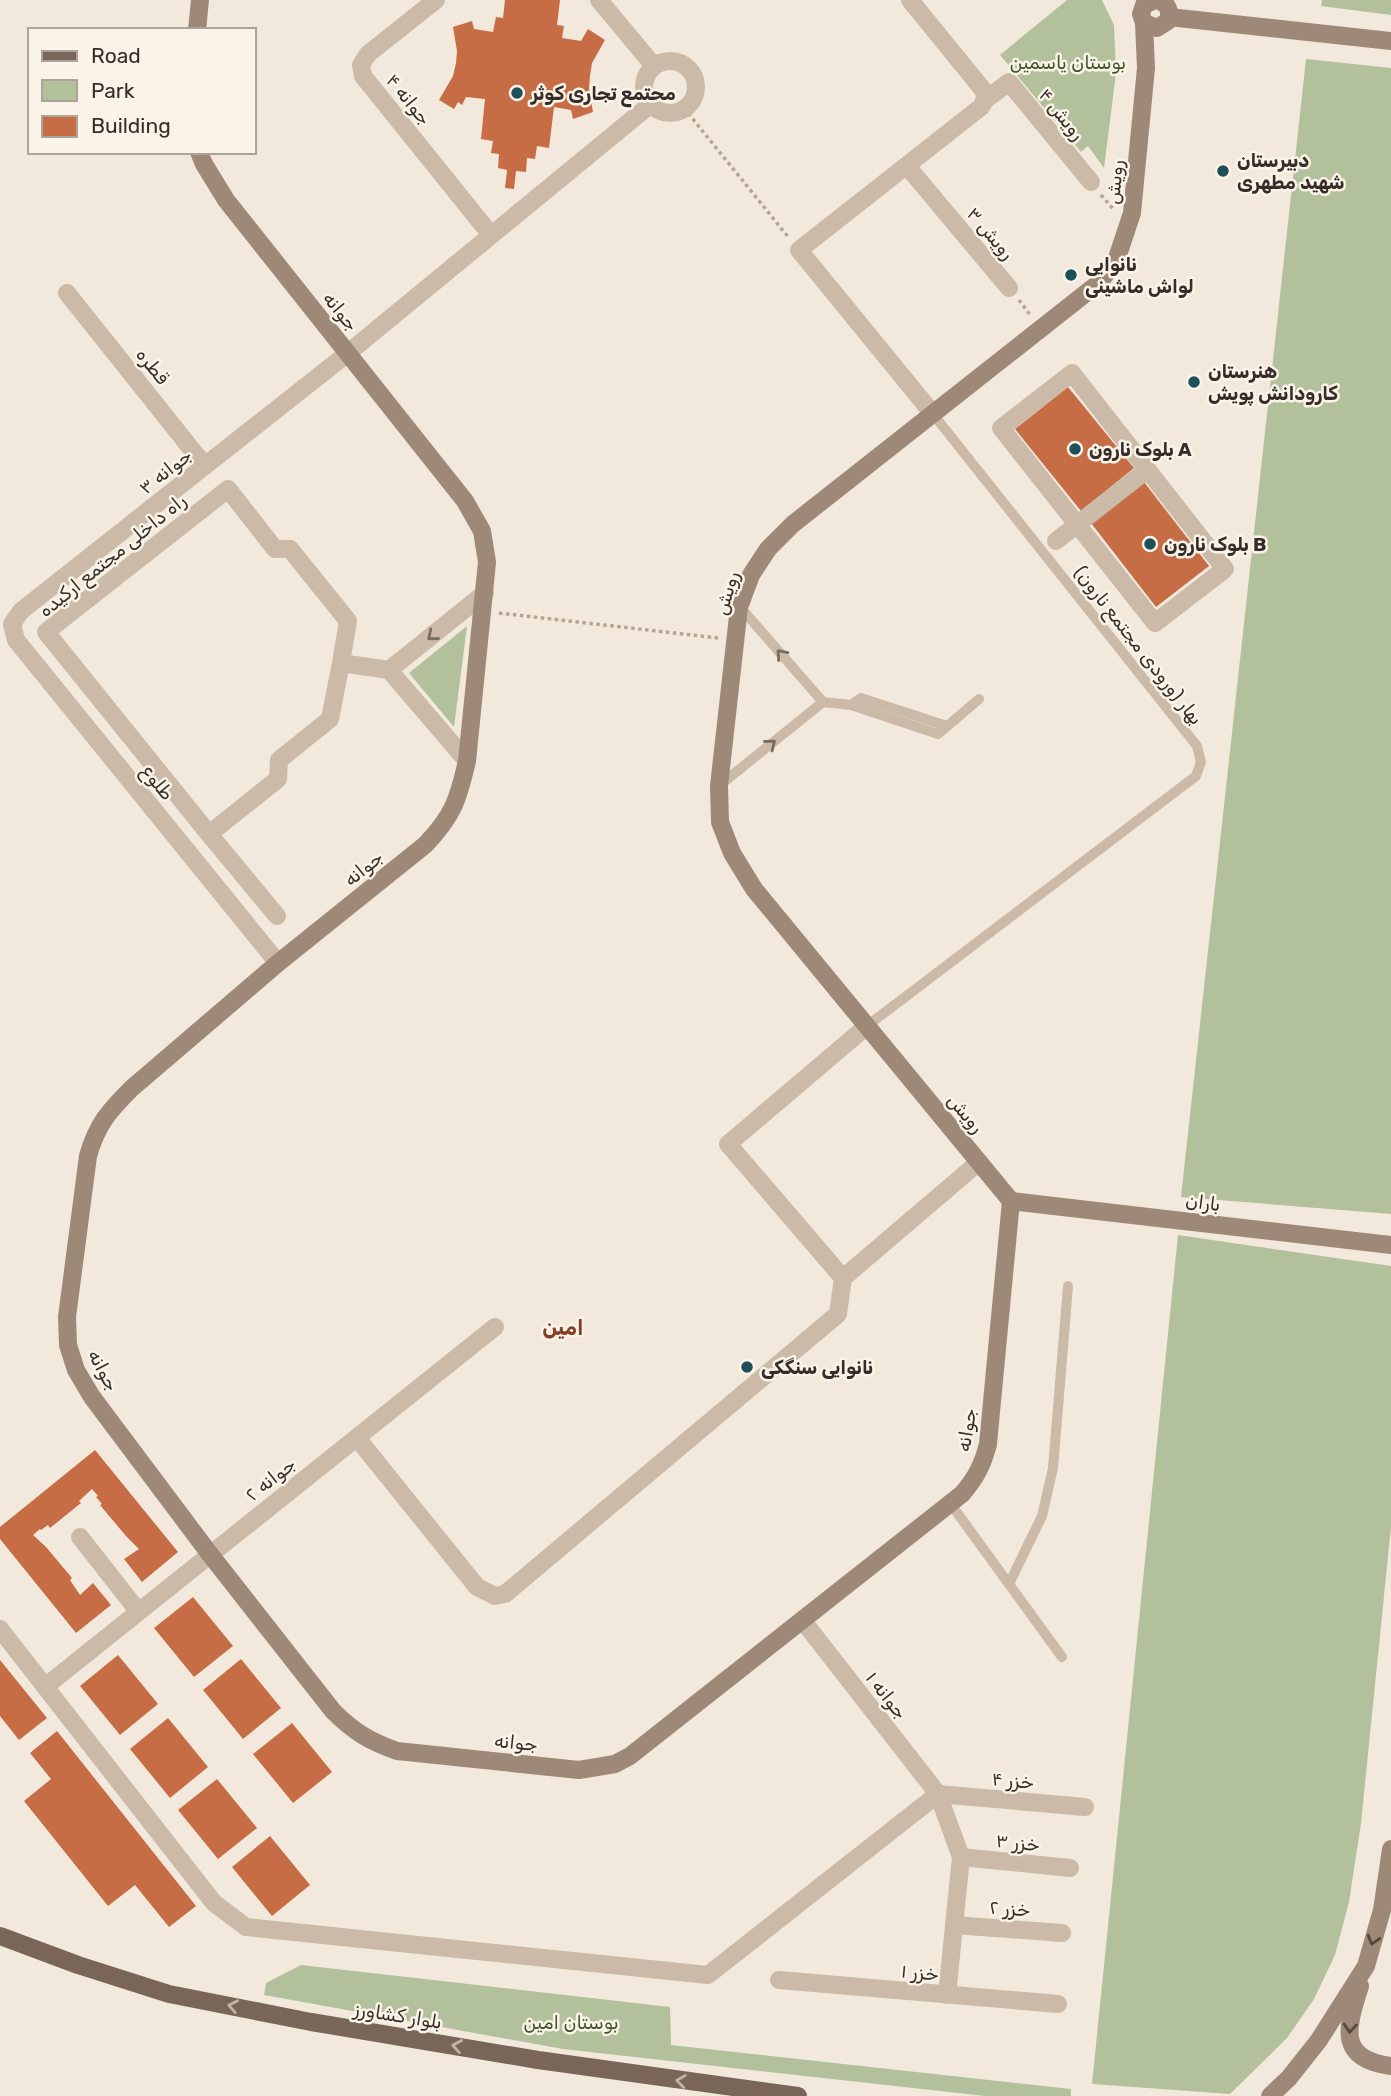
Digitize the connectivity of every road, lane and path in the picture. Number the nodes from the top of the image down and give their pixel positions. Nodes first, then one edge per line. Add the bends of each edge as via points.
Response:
1 (200, 0) edge
2 (436, 0) edge
3 (599, 0) edge
4 (910, 0) edge
5 (1151, 1) edge
6 (1158, 22) junction
7 (197, 28) edge
8 (1391, 41) edge
9 (654, 66) junction
10 (985, 100) junction
11 (651, 104) junction
12 (684, 108) junction
13 (200, 154) edge
14 (907, 166) junction
15 (1091, 182) joint
16 (1128, 227) junction
17 (491, 235) junction
18 (799, 250) junction
19 (1009, 288) joint
20 (67, 293) dead end
21 (1041, 329) junction
22 (348, 353) junction
23 (933, 414) junction
24 (205, 466) junction
25 (1147, 470) junction
26 (1077, 524) junction
27 (1049, 546) junction
28 (484, 602) junction
29 (739, 607) junction
30 (12, 624) joint
31 (736, 640) junction
32 (341, 663) junction
33 (389, 670) junction
34 (979, 699) dead end
35 (823, 702) junction
36 (467, 761) junction
37 (719, 786) junction
38 (209, 834) junction
39 (277, 916) dead end
40 (278, 963) junction
41 (867, 1026) junction
42 (979, 1162) junction
43 (1011, 1200) junction
44 (1390, 1246) edge
45 (843, 1278) junction
46 (1068, 1286) dead end
47 (495, 1327) dead end
48 (357, 1438) junction
49 (950, 1503) junction
50 (80, 1537) dead end
51 (209, 1553) junction
52 (1009, 1584) junction
53 (138, 1611) junction
54 (803, 1621) junction
55 (0, 1629) edge
56 (1062, 1657) dead end
57 (46, 1686) junction
58 (938, 1794) junction
59 (1084, 1807) dead end
60 (1391, 1849) edge
61 (961, 1857) junction
62 (1070, 1868) dead end
63 (954, 1925) junction
64 (1062, 1933) dead end
65 (0, 1936) edge
66 (1366, 1966) junction
67 (779, 1980) dead end
68 (947, 1995) junction
69 (1058, 2004) dead end
70 (1391, 2066) edge
71 (798, 2096) edge
72 (1270, 2096) edge

1 - 7 street
2 - 17 street, جوانه ۴ via 368,54 361,65 363,76
3 - 9 street
4 - 10 street via 984,91
5 - 6 street, رویش via 1142,10
5 - 6 street via 1168,8
6 - 8 street
6 - 16 street, رویش via 1146,68
9 - 11 street via 645,80
9 - 12 street via 677,62 691,71 694,96
10 - 14 street
10 - 15 street, رویش ۴ via 1009,82
11 - 12 street via 670,113
11 - 17 street
12 - 18 path
13 - 22 street, جوانه via 226,200
14 - 18 street
14 - 19 street, رویش ۳
15 - 16 path
16 - 21 street, رویش via 1117,258 1100,282
17 - 22 street
18 - 23 street
19 - 21 path, رویش ۳
20 - 24 street, قطره
21 - 23 street, رویش
22 - 24 street, جوانه ۳
22 - 28 street, جوانه via 465,501 482,531 487,562
23 - 27 lane, بهار (ورودی مجتمع نارون)
23 - 29 street, رویش via 793,524 751,575
24 - 30 street, جوانه ۳ via 21,611
25 - 26 street
25 - 26 street via 1072,373 1001,428
25 - 26 street via 1225,569 1155,622
26 - 27 street
27 - 41 lane, بهار (ورودی مجتمع نارون) via 1197,746 1201,762 1196,776
28 - 31 path
28 -> 33 street
28 - 36 street, جوانه
29 - 31 street, رویش
35 -> 29 lane
30 - 40 street, طلوع via 16,640
31 - 37 street, رویش
32 - 33 street
32 - 38 street, راه داخلی مجتمع ارکیده via 331,719 279,760 278,779
32 - 38 street, راه داخلی مجتمع ارکیده via 348,621 290,549 275,549 228,489 46,632
33 - 36 street
34 - 35 lane via 947,726 861,698 851,705
37 -> 35 lane
36 - 40 street, جوانه via 460,794 445,824
37 - 41 street, رویش via 720,822 754,889
38 - 39 street, راه داخلی مجتمع ارکیده
40 - 51 street, جوانه via 132,1088 94,1132 69,1303 68,1345 76,1370
41 - 42 street, رویش
41 - 45 street via 728,1144
42 - 43 street, رویش
42 - 45 street
43 - 44 street, باران
43 - 49 street, جوانه via 988,1444 974,1481
45 - 48 street via 838,1314 505,1594 495,1596 477,1587
46 - 52 lane via 1053,1468 1042,1516
47 - 48 street, جوانه ۲
48 - 51 street, جوانه ۲
49 - 52 lane
49 - 54 street, جوانه
50 - 53 street
51 - 53 street, جوانه ۲
51 - 54 street, جوانه via 333,1711 353,1731 397,1751 579,1770 615,1763 631,1756
52 - 56 lane
53 - 57 street, جوانه ۲
54 - 58 street, جوانه ۱
55 - 57 street
57 - 58 street via 214,1903 246,1927 708,1975
58 - 59 street, خزر ۴
58 - 61 street, جوانه ۱
60 -> 66 street via 1382,1910
61 - 62 street, خزر ۳
61 - 63 street
63 - 64 street, خزر ۲
63 - 68 street
71 -> 65 main road, بلوار کشاورز via 538,2060 169,1994
66 -> 70 street via 1348,2027 1350,2043 1366,2060
66 - 72 street via 1319,2040
67 - 68 street, خزر ۱
68 - 69 street, خزر ۱

